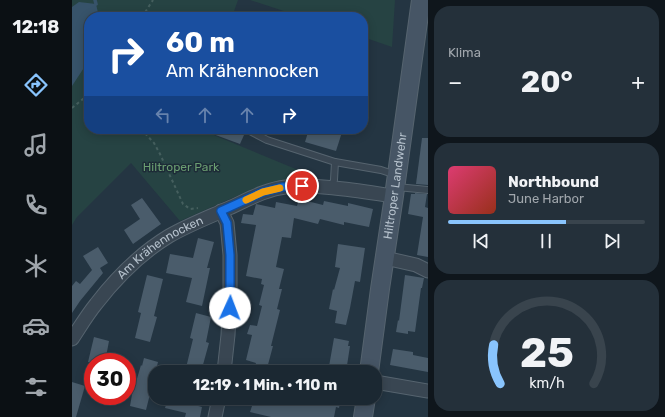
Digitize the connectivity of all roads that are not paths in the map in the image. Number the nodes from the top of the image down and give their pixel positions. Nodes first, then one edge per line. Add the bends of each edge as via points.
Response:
1 (421, 0) edge
2 (256, 134) edge
3 (335, 162) junction
4 (395, 186) junction
5 (331, 188) junction
6 (428, 190) edge
7 (221, 211) junction
8 (385, 258) junction
9 (428, 271) edge
10 (72, 339) edge
11 (225, 365) edge
12 (370, 365) edge
13 (382, 383) edge
14 (428, 391) edge
15 (218, 405) edge
16 (365, 405) edge
17 (215, 417) edge
18 (363, 417) edge

1 - 4 street, Hiltroper Landwehr
2 - 3 lane
3 - 4 lane via 381,170
3 - 5 lane
4 - 5 street, Am Krähennocken
4 - 6 lane
4 - 8 street, Hiltroper Landwehr
5 - 7 street, Am Krähennocken via 283,187 263,192
7 - 10 street, Am Krähennocken via 169,236 146,252 119,277 96,304
7 - 11 street via 227,223 230,255
8 - 9 street via 416,265
8 - 12 street, Hiltroper Landwehr
13 - 14 street
15 - 17 street
16 - 18 street

